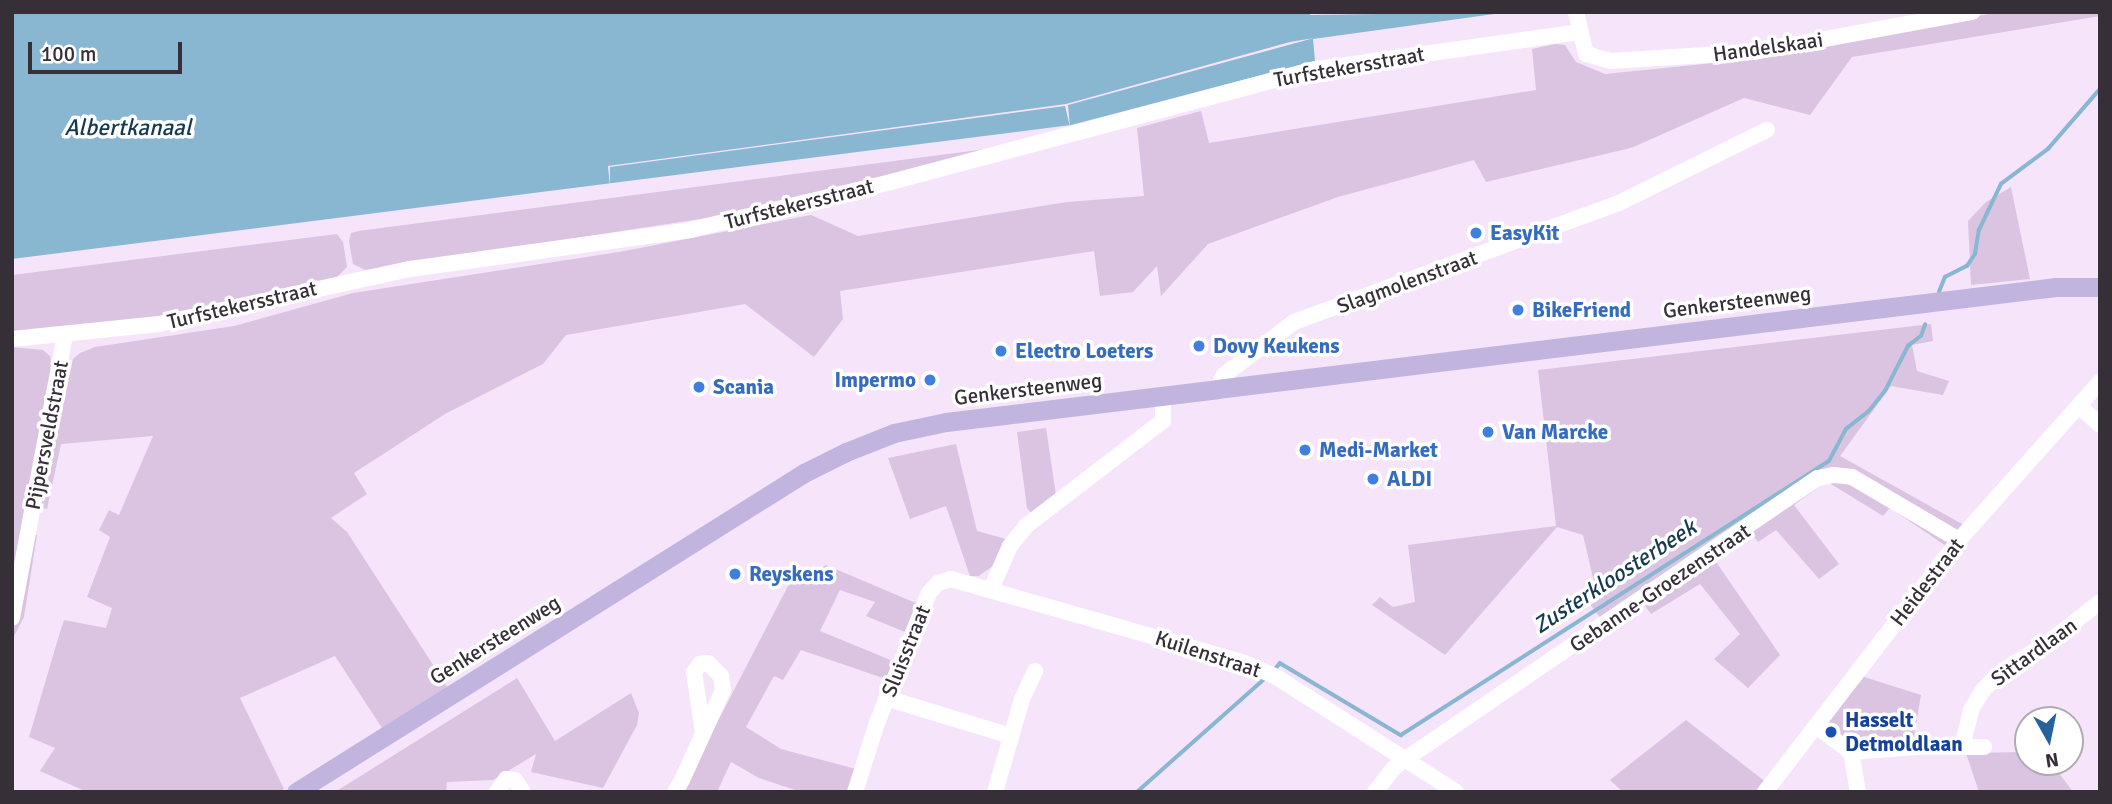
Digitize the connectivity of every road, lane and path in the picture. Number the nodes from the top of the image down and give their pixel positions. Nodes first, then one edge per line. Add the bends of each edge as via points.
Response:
1 (1972, 12) edge
2 (1577, 21) edge
3 (1767, 130) dead end
4 (2100, 278) edge
5 (2071, 285) junction
6 (2100, 287) edge
7 (65, 335) junction
8 (12, 339) edge
9 (2100, 382) edge
10 (1217, 389) junction
11 (1163, 396) junction
12 (2079, 406) junction
13 (2100, 425) edge
14 (1959, 540) junction
15 (991, 589) junction
16 (2100, 602) edge
17 (12, 618) edge
18 (1035, 671) dead end
19 (886, 698) junction
20 (1816, 726) junction
21 (703, 733) dead end
22 (1011, 736) junction
23 (1962, 747) junction
24 (1984, 747) dead end
25 (1851, 752) junction
26 (1407, 758) junction
27 (296, 792) edge
28 (497, 792) edge
29 (523, 792) edge
30 (675, 792) edge
31 (855, 792) edge
32 (995, 792) edge
33 (1375, 792) edge
34 (1456, 792) edge
35 (1765, 792) edge
36 (1858, 792) edge

1 - 2 street, Handelskaai via 1754,52 1622,61 1586,54
2 - 7 street, Turfstekersstraat via 1317,69 690,230 410,269 159,324
3 - 10 street, Slagmolenstraat via 1619,203 1294,323 1224,375
4 - 5 main road, Genkersteenweg
5 - 6 main road, Genkersteenweg
5 - 10 main road, Genkersteenweg
7 - 8 street, Turfstekersstraat
7 - 17 street, Pijpersveldstraat
9 - 12 street, Heidestraat
10 - 11 main road, Genkersteenweg
11 - 15 street via 1163,421 1026,526 1010,546
11 - 27 main road, Genkersteenweg via 946,422 894,433 846,452 804,473
12 - 13 street
12 - 14 street, Heidestraat
14 - 20 street, Heidestraat
14 - 26 street, Gebanne-Groezenstraat via 1852,477 1818,478
15 - 19 street, Sluisstraat via 951,579 938,583 929,593
15 - 26 street, Kuilenstraat via 1245,663 1278,678
16 - 23 street, Sittardlaan via 2001,672 1983,690 1970,710
18 - 22 street
19 - 22 street
19 - 31 street, Sluisstraat
20 - 25 street
20 - 35 street, Heidestraat
21 - 30 street
22 - 32 street
23 - 24 street
23 - 25 street
25 - 36 street
26 - 33 street, Gebanne-Groezenstraat
26 - 34 street, Kuilenstraat
28 - 29 street via 506,779 515,780

